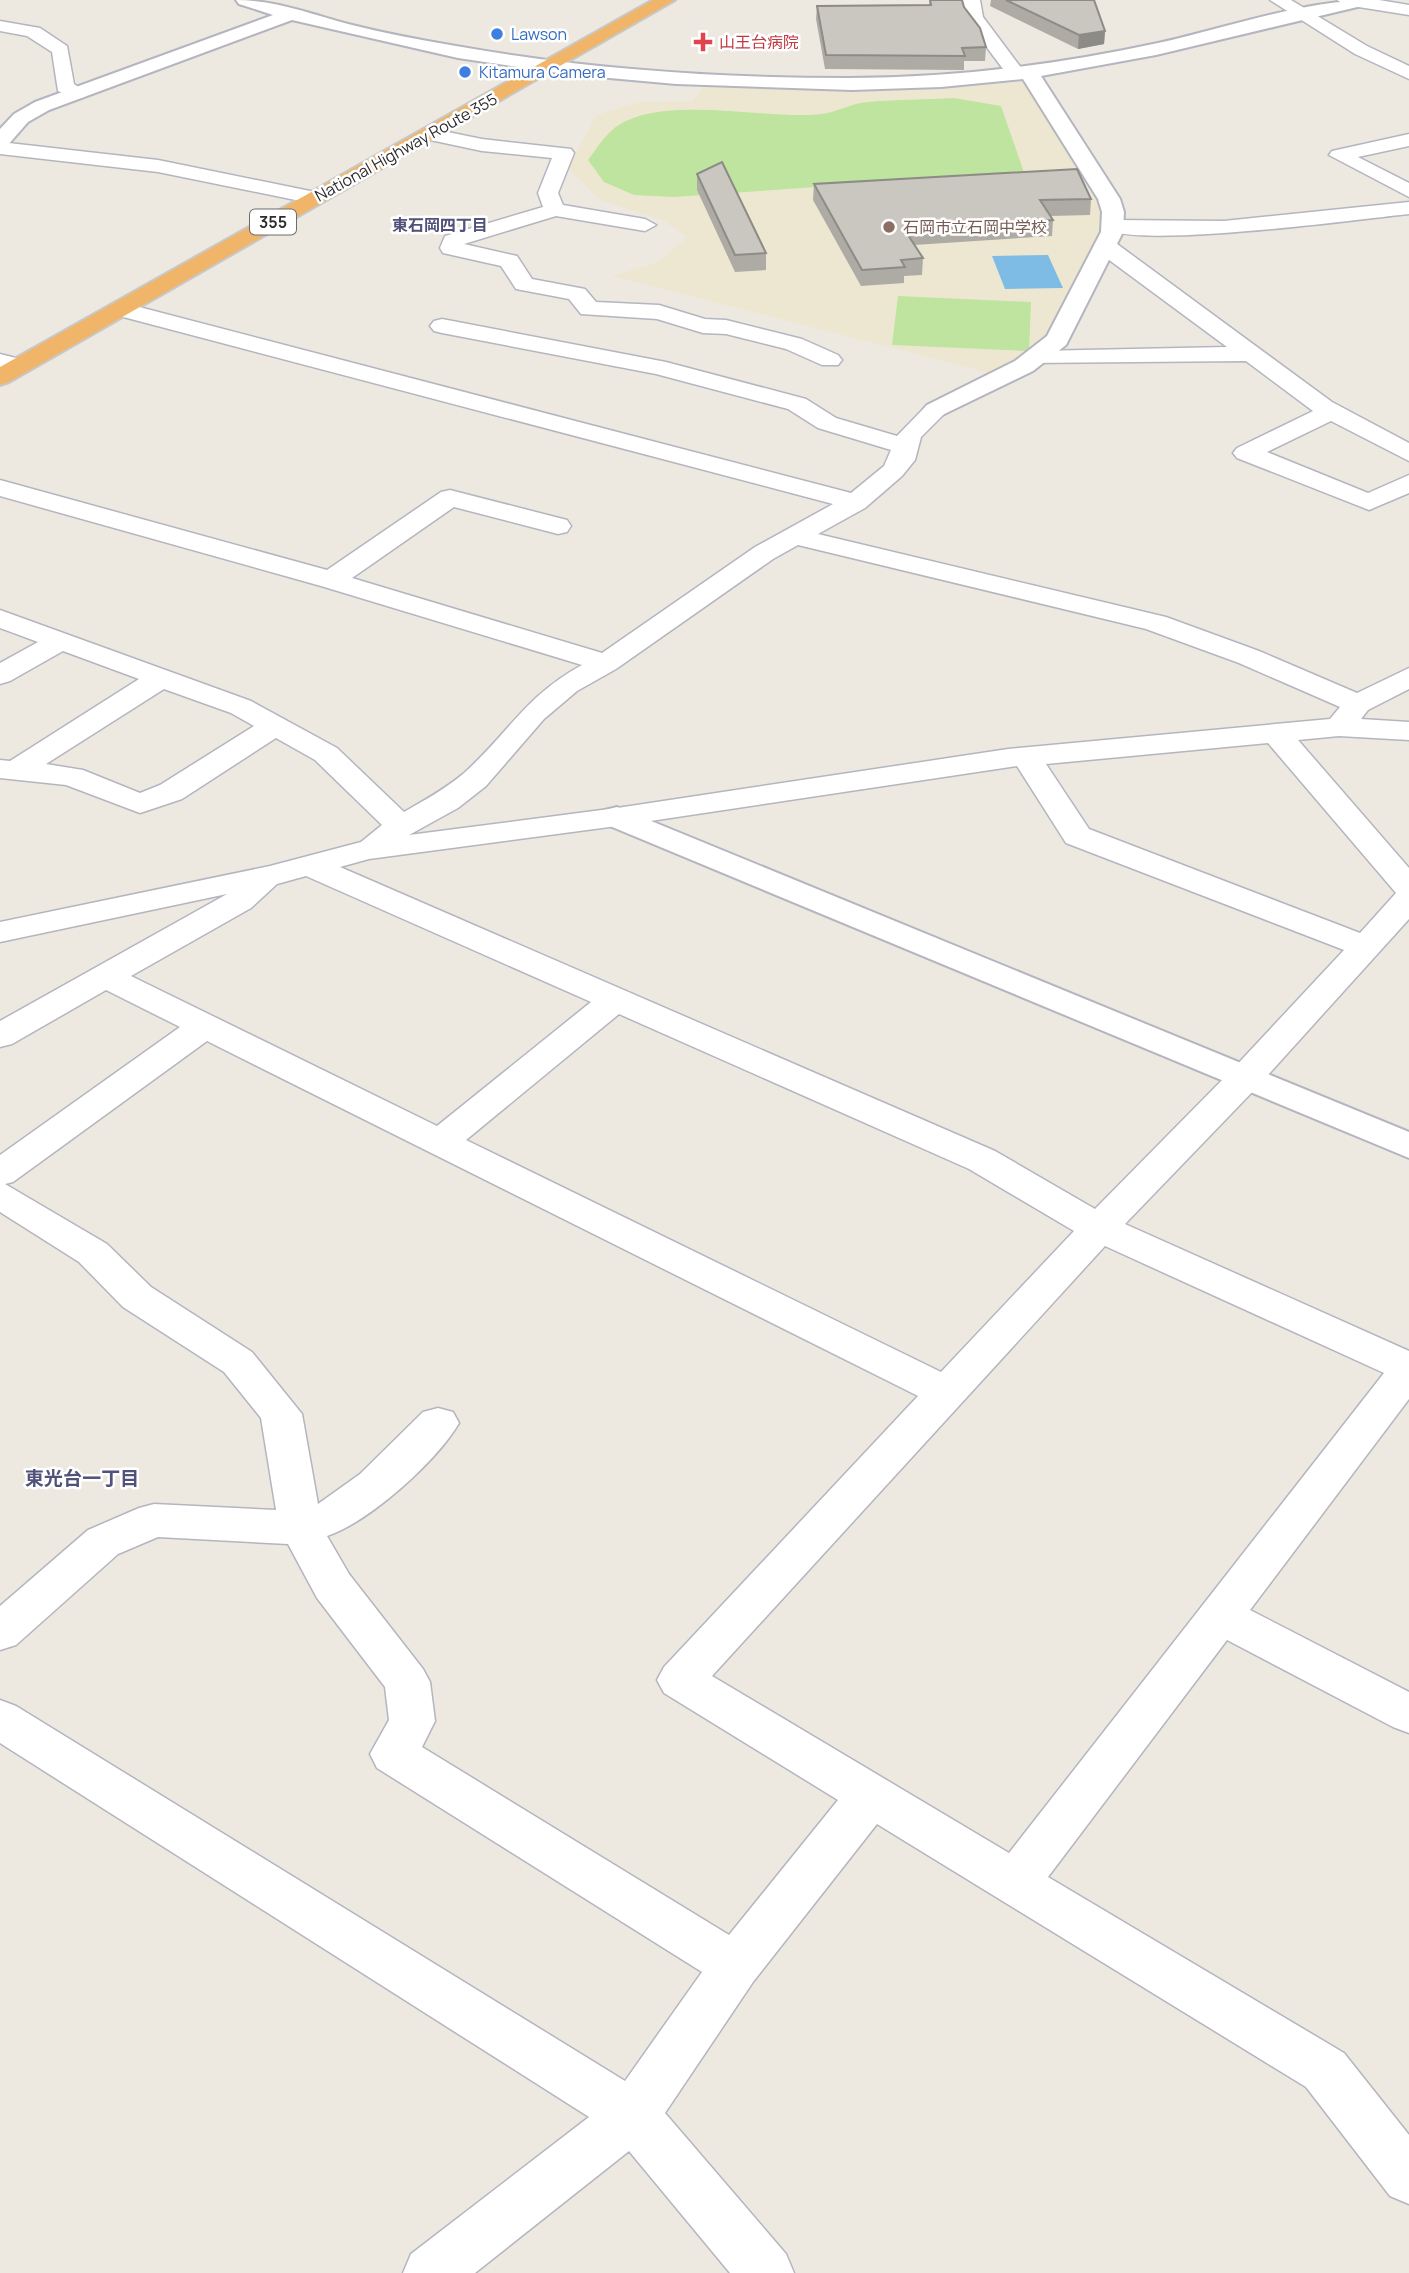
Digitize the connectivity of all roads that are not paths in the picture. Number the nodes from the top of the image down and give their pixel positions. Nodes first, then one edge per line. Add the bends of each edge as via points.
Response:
1 (245, 0) edge
2 (666, 0) edge
3 (971, 0) edge
4 (1279, 0) edge
5 (1355, 1) edge
6 (1409, 10) edge
7 (1302, 14) junction
8 (290, 15) junction
9 (0, 26) edge
10 (546, 68) junction
11 (1022, 73) junction
12 (1409, 73) edge
13 (77, 93) junction
14 (6, 125) edge
15 (428, 134) junction
16 (1409, 140) edge
17 (0, 142) edge
18 (0, 148) edge
19 (1409, 191) edge
20 (315, 198) junction
21 (1409, 208) edge
22 (555, 209) junction
23 (645, 225) dead end
24 (1109, 236) junction
25 (120, 309) junction
26 (442, 326) dead end
27 (1251, 354) junction
28 (1037, 358) junction
29 (830, 360) dead end
30 (7, 368) edge
31 (936, 410) joint
32 (1331, 412) junction
33 (904, 446) junction
34 (1409, 453) edge
35 (1409, 483) edge
36 (0, 488) edge
37 (856, 502) junction
38 (558, 526) dead end
39 (793, 536) junction
40 (331, 580) junction
41 (0, 618) edge
42 (60, 641) junction
43 (606, 663) junction
44 (0, 675) edge
45 (1409, 677) edge
46 (162, 678) junction
47 (1348, 715) junction
48 (275, 726) junction
49 (1274, 731) junction
50 (1409, 731) edge
51 (1026, 756) junction
52 (8, 770) edge
53 (617, 817) junction
54 (401, 826) junction
55 (368, 850) junction
56 (310, 866) junction
57 (273, 875) junction
58 (1409, 888) edge
59 (1409, 899) edge
60 (0, 932) edge
61 (1364, 946) junction
62 (106, 977) junction
63 (617, 998) junction
64 (204, 1026) junction
65 (0, 1036) edge
66 (1245, 1078) junction
67 (440, 1142) junction
68 (1409, 1146) edge
69 (0, 1173) edge
70 (0, 1195) edge
71 (1099, 1228) junction
72 (1404, 1385) edge
73 (947, 1393) junction
74 (438, 1423) dead end
75 (301, 1528) junction
76 (1221, 1616) junction
77 (0, 1632) edge
78 (1409, 1714) edge
79 (0, 1719) edge
80 (870, 1796) junction
81 (1014, 1884) junction
82 (734, 1966) junction
83 (633, 2115) junction
84 (1409, 2178) edge
85 (431, 2273) edge
86 (766, 2273) edge

1 - 8 street
2 - 10 highway, National Highway Route 355 / 355
3 - 11 street via 974,18
4 - 7 street
5 - 6 street
5 - 7 street
7 - 11 street
7 - 12 street
8 - 10 street via 394,41
8 - 13 street
9 - 13 street via 40,33 61,50 65,87
10 - 11 street via 785,83 909,82
10 - 15 highway, National Highway Route 355 / 355
11 - 24 street via 1109,199
13 - 14 street
14 - 17 street
15 - 20 highway, National Highway Route 355 / 355
15 - 22 street via 564,153 548,193
16 - 19 street via 1339,155
18 - 20 street via 158,166
20 - 25 highway, National Highway Route 355 / 355
21 - 24 street
22 - 23 street
22 - 29 street via 453,241 452,248 509,261 524,284 577,294 589,309 659,312 793,344
24 - 27 street
24 - 28 street via 1068,323
25 - 30 highway, National Highway Route 355 / 355
25 - 37 street
26 - 33 street via 658,367 797,404 827,423
27 - 28 street
27 - 32 street
28 - 31 street
31 - 33 street via 920,422
32 - 34 street
32 - 35 street via 1246,453 1369,502
33 - 37 street via 902,460 893,471
36 - 40 street
37 - 39 street
38 - 40 street via 450,498
39 - 43 street
39 - 47 street via 1156,623 1249,657
40 - 43 street
41 - 42 street
42 - 44 street
42 - 46 street
43 - 54 street via 567,685 534,713 475,779 447,801
45 - 47 street
46 - 48 street via 241,707
46 - 52 street
47 - 49 street
47 - 50 street
48 - 52 street via 171,792 140,804 72,776
48 - 54 street via 326,754
49 - 51 street
49 - 58 street
51 - 53 street
51 - 61 street via 1077,836
53 - 55 street
53 - 66 street
54 - 55 street
55 - 56 street
56 - 57 street
56 - 63 street
57 - 60 street
57 - 62 street via 239,901
59 - 61 street
61 - 66 street
62 - 64 street
62 - 65 street
63 - 67 street
63 - 71 street via 982,1160
64 - 67 street
64 - 69 street
66 - 68 street
66 - 71 street
67 - 73 street
70 - 75 street via 93,1253 137,1297 238,1362 281,1414
71 - 72 street
71 - 73 street
72 - 76 street
73 - 80 street via 681,1680
74 - 75 street via 354,1504 324,1523
75 - 77 street via 154,1520 103,1542
75 - 82 street via 333,1586 407,1682 412,1721 394,1754
76 - 78 street
76 - 81 street
79 - 83 street
80 - 81 street
80 - 82 street
81 - 84 street via 1325,2070
82 - 83 street
83 - 85 street
83 - 86 street

